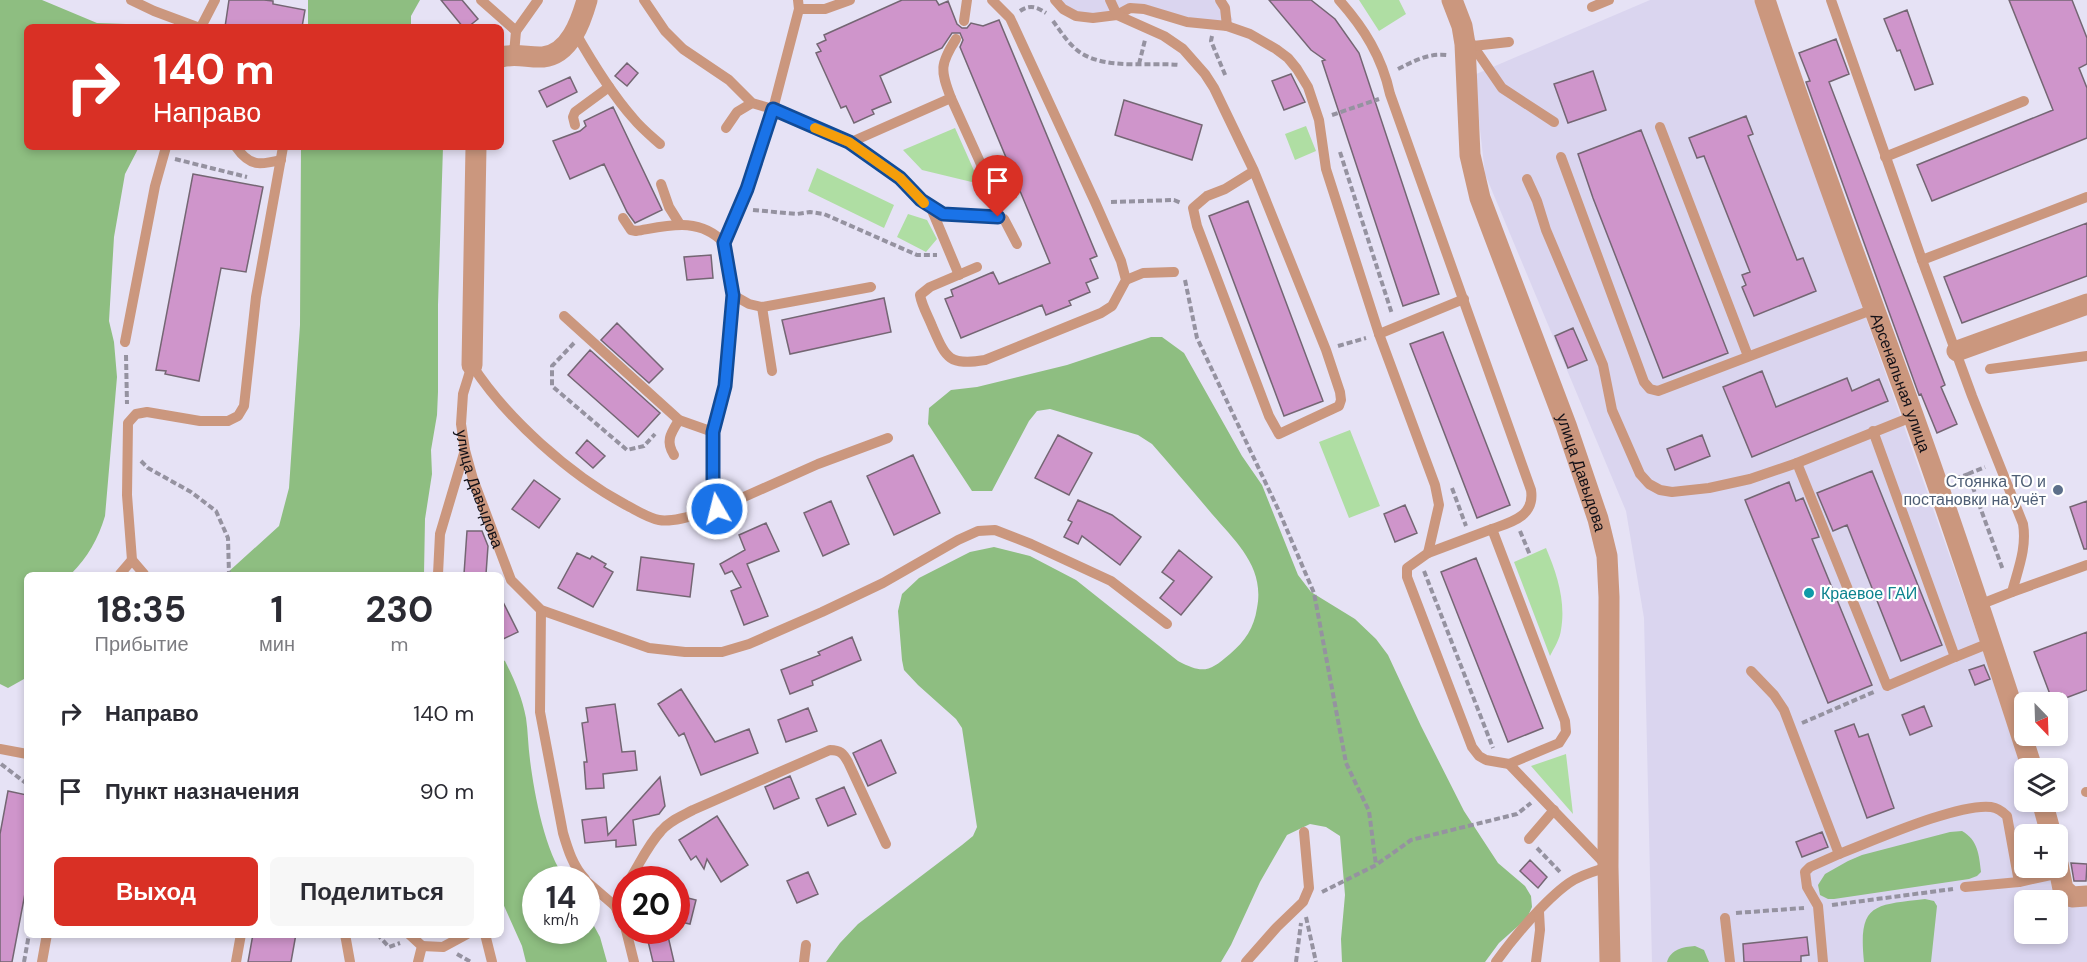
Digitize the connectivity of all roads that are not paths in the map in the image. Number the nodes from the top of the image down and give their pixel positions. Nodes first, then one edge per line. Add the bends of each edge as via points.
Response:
1 (131, 0) edge
2 (215, 0) edge
3 (481, 0) edge
4 (538, 0) edge
5 (587, 0) edge
6 (644, 0) edge
7 (850, 0) edge
8 (967, 0) edge
9 (992, 0) edge
10 (1054, 0) edge
11 (1110, 0) edge
12 (1220, 0) edge
13 (1339, 0) edge
14 (1452, 0) edge
15 (1610, 0) edge
16 (1765, 0) edge
17 (1831, 0) edge
18 (798, 5) edge
19 (1592, 7) dead end
20 (1117, 15) junction
21 (964, 21) dead end
22 (191, 24) edge
23 (201, 24) edge
24 (1227, 26) junction
25 (516, 31) junction
26 (575, 32) junction
27 (956, 39) dead end
28 (1509, 42) dead end
29 (1469, 52) junction
30 (507, 55) edge
31 (609, 87) junction
32 (951, 98) junction
33 (2024, 100) dead end
34 (752, 103) junction
35 (773, 109) junction
36 (1554, 122) dead end
37 (575, 125) dead end
38 (1660, 127) dead end
39 (726, 128) dead end
40 (849, 142) junction
41 (660, 144) dead end
42 (238, 150) edge
43 (283, 150) edge
44 (476, 150) edge
45 (164, 152) edge
46 (1561, 157) dead end
47 (1885, 157) junction
48 (281, 160) junction
49 (1254, 171) junction
50 (1527, 179) dead end
51 (661, 184) dead end
52 (994, 193) dead end
53 (2087, 196) edge
54 (931, 208) junction
55 (623, 218) dead end
56 (679, 224) junction
57 (724, 243) junction
58 (1017, 244) dead end
59 (1922, 260) junction
60 (977, 267) dead end
61 (1174, 272) road end
62 (959, 275) junction
63 (1126, 280) junction
64 (871, 287) dead end
65 (733, 295) junction
66 (1464, 299) junction
67 (2087, 304) edge
68 (762, 307) junction
69 (1874, 309) junction
70 (564, 316) dead end
71 (1379, 334) junction
72 (125, 342) road end
73 (1957, 351) junction
74 (1748, 356) junction
75 (2087, 356) edge
76 (472, 365) junction
77 (1990, 369) dead end
78 (772, 371) dead end
79 (1914, 416) junction
80 (676, 418) junction
81 (1873, 431) junction
82 (713, 432) junction
83 (888, 438) dead end
84 (465, 450) junction
85 (674, 455) dead end
86 (1797, 463) junction
87 (717, 509) junction
88 (1492, 529) junction
89 (1423, 555) junction
90 (132, 560) junction
91 (2087, 565) edge
92 (122, 572) edge
93 (142, 572) edge
94 (438, 572) edge
95 (2012, 592) junction
96 (1979, 605) junction
97 (541, 610) junction
98 (1167, 624) dead end
99 (1992, 642) junction
100 (1955, 657) junction
101 (1751, 671) dead end
102 (0, 749) edge
103 (24, 753) edge
104 (2029, 758) edge
105 (1504, 764) junction
106 (1554, 810) junction
107 (1304, 832) dead end
108 (1529, 839) road end
109 (886, 844) dead end
110 (1839, 854) junction
111 (575, 866) edge
112 (637, 866) edge
113 (1608, 867) junction
114 (2031, 878) edge
115 (2061, 878) edge
116 (2019, 882) junction
117 (1965, 887) road end
118 (600, 893) edge
119 (2083, 897) edge
120 (612, 903) edge
121 (1539, 912) junction
122 (1725, 918) road end
123 (46, 938) edge
124 (240, 938) edge
125 (346, 938) edge
126 (413, 938) edge
127 (460, 938) edge
128 (486, 938) edge
129 (630, 944) edge
130 (806, 945) dead end
131 (422, 946) junction
132 (42, 962) edge
133 (236, 962) edge
134 (350, 962) edge
135 (418, 962) edge
136 (492, 962) edge
137 (634, 962) edge
138 (804, 962) edge
139 (1246, 962) edge
140 (1496, 962) edge
141 (1536, 962) edge
142 (1610, 962) edge
143 (1730, 962) edge
144 (1823, 962) edge

1 - 22 lane
2 - 23 lane
3 - 25 lane
4 - 25 lane
5 - 26 street
6 - 34 lane via 683,50 729,80
7 - 18 lane via 825,9
8 - 21 lane
9 - 63 lane via 1010,18 1095,202
10 - 20 lane via 1076,16
11 - 20 lane
12 - 24 lane
13 - 66 lane via 1370,41 1386,75
14 - 29 street, улица Давыдова
15 - 19 lane
16 - 69 street, Арсенальная улица
17 - 47 lane
18 - 35 lane
20 - 24 lane via 1130,8 1144,9 1187,22
20 - 49 lane via 1183,49 1199,66 1220,99
24 - 71 lane via 1250,34 1288,58 1308,87 1319,120 1326,169
25 - 30 lane
26 - 30 street via 552,55
26 - 31 lane
27 - 32 lane via 945,56 942,72
28 - 29 lane
29 - 36 lane via 1502,88
29 - 113 street, улица Давыдова via 1473,173 1566,425 1607,556
31 - 37 lane via 575,112
31 - 41 lane via 634,120
32 - 40 lane
32 - 52 lane
33 - 47 lane
34 - 35 lane
34 - 39 lane via 737,112
35 - 40 lane
35 - 57 lane
38 - 74 lane
40 - 54 lane via 900,178
42 - 48 lane via 250,162 262,165
43 - 48 lane
44 - 76 street, улица Давыдова
45 - 72 lane
46 - 74 lane via 1644,382 1650,389 1658,391
47 - 59 lane
48 - 90 lane via 256,297 244,406 238,416 228,421 200,421 147,412 136,414 128,423 127,495
49 - 49 lane via 1326,350 1341,400 1339,406 1279,434 1193,208
50 - 86 lane via 1603,365 1612,410 1640,474 1649,484 1672,492 1709,488
51 - 56 lane
53 - 59 lane
54 - 58 lane via 950,215 1002,218
54 - 62 lane
55 - 56 lane via 636,231
56 - 57 lane via 702,228
57 - 65 lane
59 - 73 lane
60 - 62 lane
61 - 63 lane via 1143,273
62 - 63 lane via 920,295 944,353 966,363 985,360 1101,313 1112,306
64 - 68 lane
65 - 68 lane
65 - 82 lane via 725,386
66 - 71 lane
66 - 88 lane via 1533,500 1529,509 1515,520
67 - 73 street
68 - 78 lane
69 - 74 lane
69 - 79 street, Арсенальная улица
70 - 80 lane
71 - 89 lane via 1439,505
73 - 95 lane via 2023,524 2024,550
75 - 77 lane
76 - 84 lane, улица Давыдова via 463,394 461,424
76 - 87 lane via 484,385 514,418 569,467 611,497 660,521
79 - 81 lane
79 - 96 street, Арсенальная улица
80 - 82 lane
80 - 85 lane via 669,436
81 - 86 lane
81 - 100 lane
82 - 87 lane
83 - 87 lane
84 - 94 lane via 440,534
84 - 97 lane, улица Давыдова via 511,580
86 - 100 lane via 1887,686
88 - 89 lane
88 - 105 lane via 1566,728 1559,743
89 - 105 lane via 1407,568 1407,577 1472,747 1486,760
90 - 92 lane
90 - 93 lane
91 - 95 lane
95 - 96 lane
96 - 99 street, Арсенальная улица
97 - 98 lane via 649,648 722,652 822,612 978,531 995,530 1111,582
97 - 111 lane via 540,712 563,833
99 - 100 lane
99 - 104 street, Арсенальная улица
101 - 110 lane via 1784,710
102 - 103 lane
105 - 106 lane
106 - 108 lane
106 - 113 lane
107 - 139 lane via 1310,888 1303,902
109 - 112 lane via 848,762 842,753 830,750 675,819 662,829
110 - 116 lane via 1939,816 1990,807 2007,816
110 - 144 lane via 1805,872 1818,906
113 - 121 lane via 1570,882
113 - 142 street, улица Давыдова
114 - 116 lane
115 - 119 street via 2063,889 2072,897
116 - 117 lane
118 - 120 lane
121 - 140 lane
121 - 141 lane
122 - 143 lane
123 - 132 lane
124 - 133 lane
125 - 134 lane
126 - 131 lane
127 - 131 lane via 443,947
128 - 136 lane
129 - 137 lane
130 - 138 lane
131 - 135 lane

